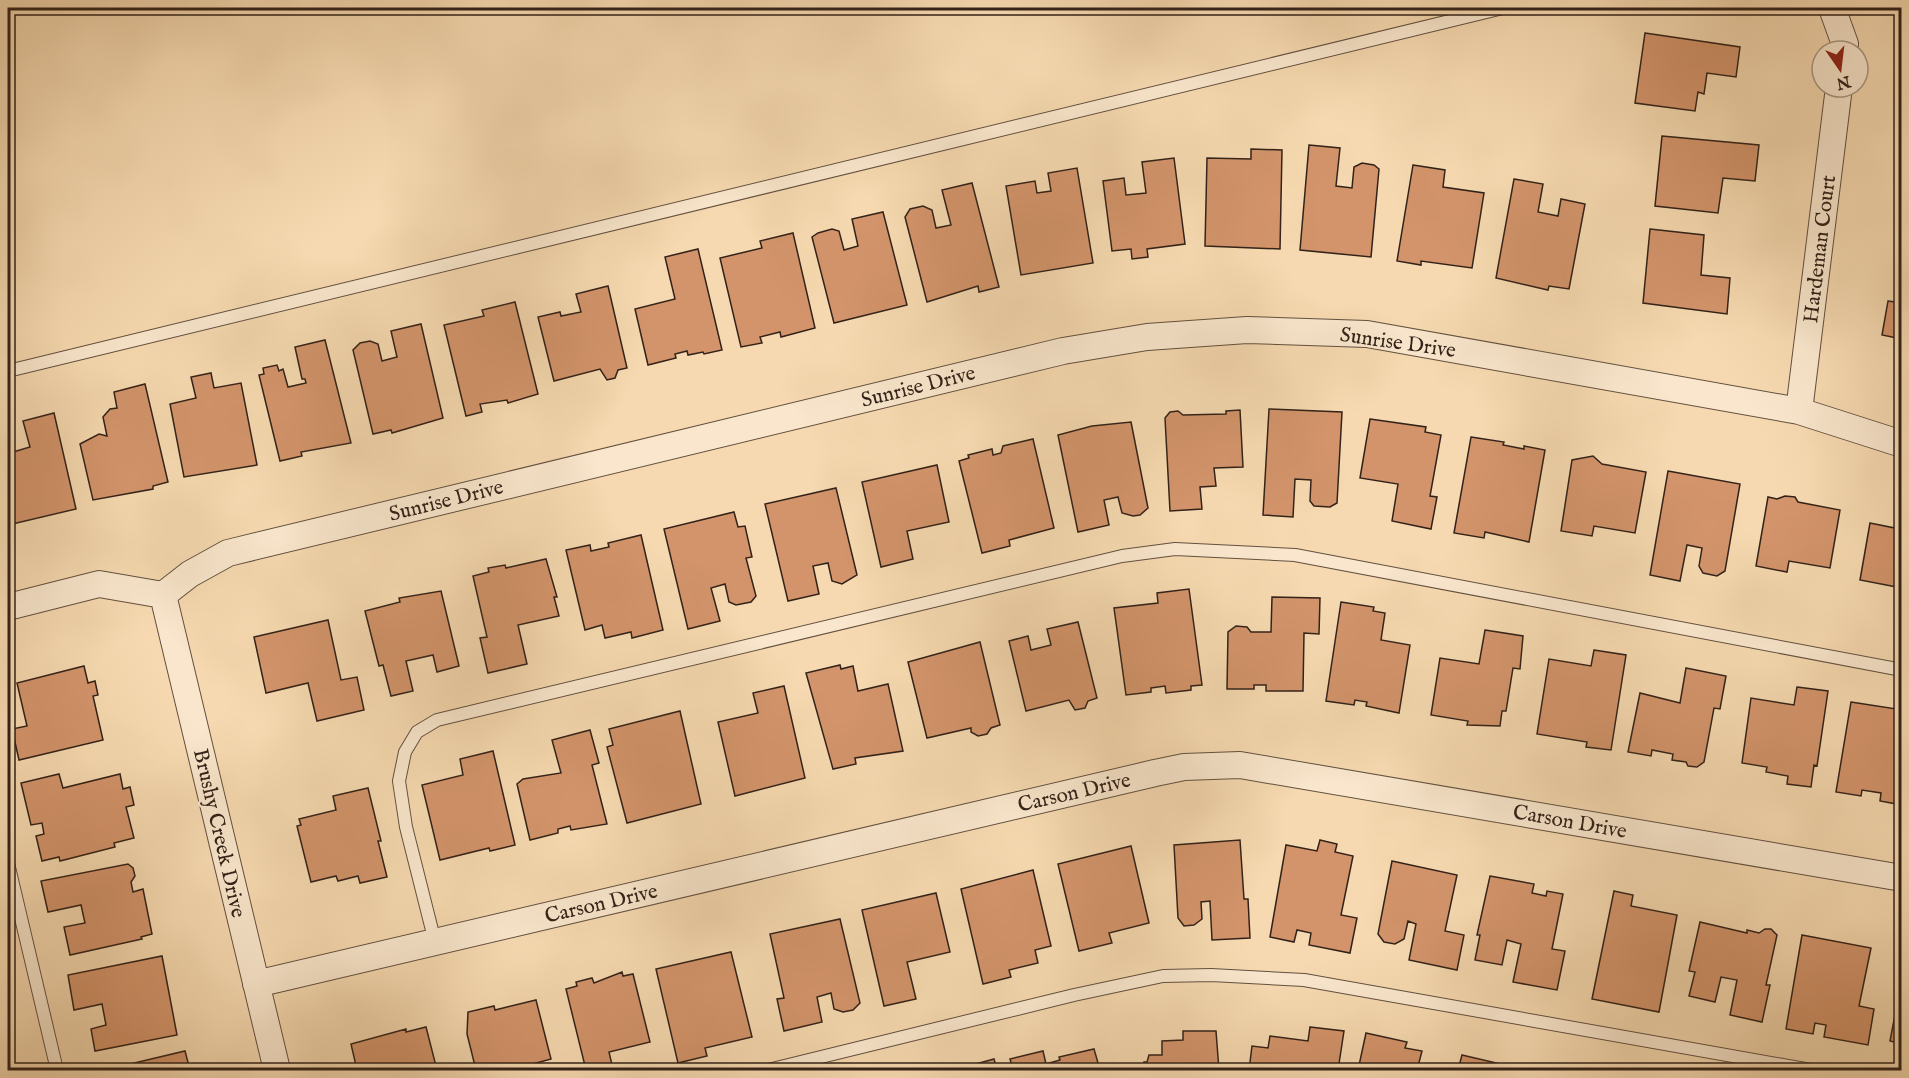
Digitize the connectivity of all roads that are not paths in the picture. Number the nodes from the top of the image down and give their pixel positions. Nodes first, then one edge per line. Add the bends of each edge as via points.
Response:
1 (1503, 8) edge
2 (1832, 8) edge
3 (1843, 39) edge
4 (1838, 99) edge
5 (8, 371) edge
6 (1799, 411) junction
7 (1851, 426) junction
8 (1902, 426) edge
9 (1902, 444) edge
10 (163, 595) junction
11 (8, 607) edge
12 (1902, 670) edge
13 (8, 863) edge
14 (1902, 878) edge
15 (435, 942) junction
16 (256, 984) junction
17 (57, 1071) edge
18 (277, 1071) edge
19 (768, 1071) edge
20 (1811, 1071) edge

1 - 5 lane
2 - 3 street
4 - 6 street, Hardeman Court
6 - 7 street, Sunrise Drive
6 - 10 street, Sunrise Drive via 1367,334 1247,330 1147,337 1063,351 228,553
7 - 8 street, Sunrise Drive
7 - 9 street, Sunrise Drive
10 - 11 street via 99,584
10 - 16 street, Brushy Creek Drive
12 - 15 lane via 1295,555 1175,549 1122,556 437,720 417,732 405,752 399,781 406,827
13 - 17 lane
14 - 15 street, Carson Drive via 1240,765 1212,764 1155,772
15 - 16 street, Carson Drive
16 - 18 street, Brushy Creek Drive
19 - 20 lane via 1074,995 1163,976 1211,975 1304,980

